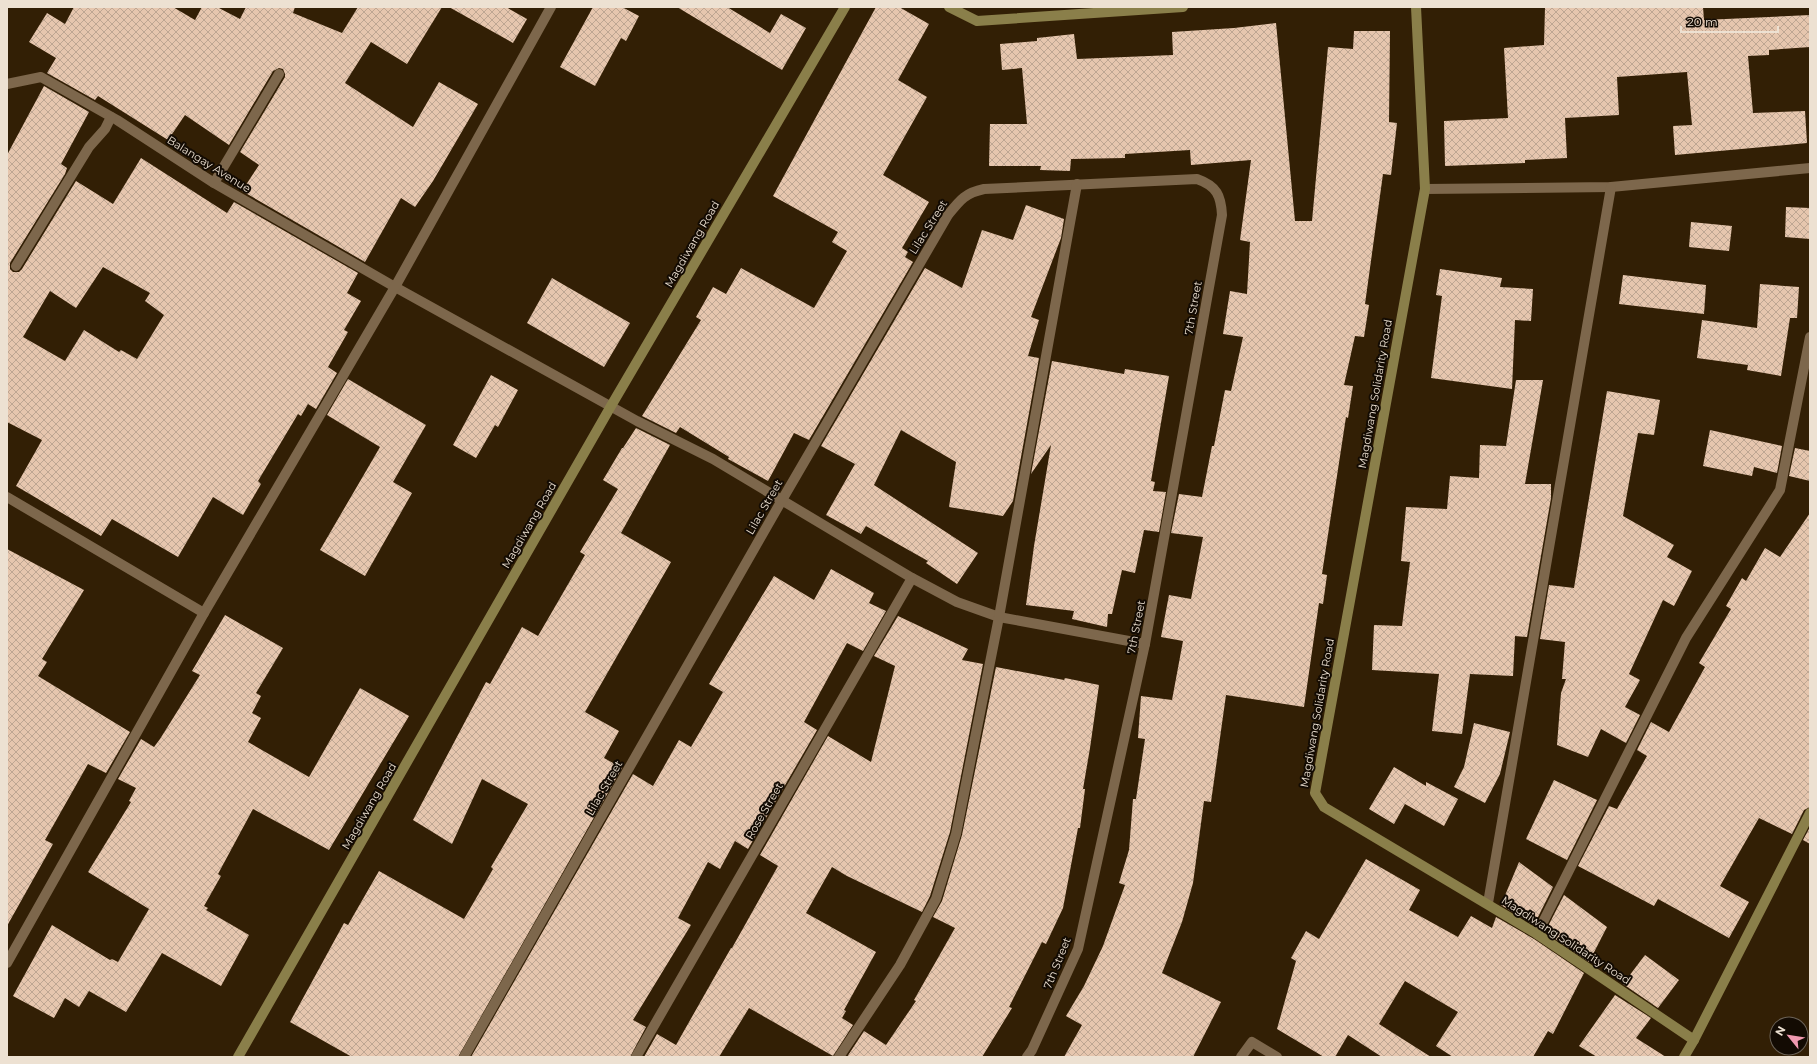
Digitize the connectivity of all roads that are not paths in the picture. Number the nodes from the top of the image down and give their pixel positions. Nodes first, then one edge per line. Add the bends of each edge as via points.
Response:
1 (550, 7) edge
2 (845, 7) edge
3 (949, 7) edge
4 (1183, 7) edge
5 (1416, 7) edge
6 (1102, 9) edge
7 (279, 74) dead end
8 (7, 84) edge
9 (111, 117) junction
10 (1810, 168) edge
11 (214, 183) junction
12 (1077, 184) junction
13 (1611, 187) junction
14 (1425, 189) junction
15 (1216, 191) joint
16 (16, 266) dead end
17 (395, 287) junction
18 (1810, 337) edge
19 (611, 406) junction
20 (7, 497) edge
21 (782, 500) junction
22 (912, 578) junction
23 (204, 613) junction
24 (998, 617) junction
25 (1145, 644) junction
26 (1810, 813) edge
27 (1488, 904) junction
28 (1537, 934) junction
29 (7, 963) edge
30 (1694, 1040) junction
31 (238, 1057) edge
32 (464, 1057) edge
33 (636, 1057) edge
34 (839, 1057) edge
35 (1027, 1057) edge
36 (1241, 1057) edge
37 (1277, 1057) edge
38 (1684, 1057) edge

1 - 17 street
2 - 19 street, Magdiwang Road
3 - 6 street via 977,20
4 - 6 street
5 - 14 street, Magdiwang Solidarity Road
7 - 11 street
8 - 9 street, Balangay Avenue via 41,77
9 - 11 street, Balangay Avenue
9 - 16 street via 105,129 89,147
10 - 13 street
11 - 17 street, Balangay Avenue
12 - 15 street, Lilac Street via 1197,179 1208,183
12 - 21 street, Lilac Street via 984,188 970,192 960,200 948,215
12 - 24 street
13 - 14 street
13 - 27 street
14 - 27 street, Magdiwang Solidarity Road via 1314,793 1324,807
15 - 25 street, 7th Street via 1222,201 1222,215
17 - 19 street, Balangay Avenue
17 - 23 street
18 - 28 street via 1780,490 1686,638
19 - 21 street, Balangay Avenue via 712,459
19 - 31 street, Magdiwang Road
20 - 23 street
21 - 22 street, Balangay Avenue
21 - 32 street, Lilac Street
22 - 24 street, Balangay Avenue via 957,602
22 - 33 street, Rose Street
23 - 29 street
24 - 25 street, Balangay Avenue
24 - 34 street via 956,834 936,899 900,964
25 - 35 street, 7th Street via 1078,949
26 - 30 street
27 - 28 street, Magdiwang Solidarity Road
28 - 30 street, Magdiwang Solidarity Road
30 - 38 street
36 - 37 street via 1252,1042

